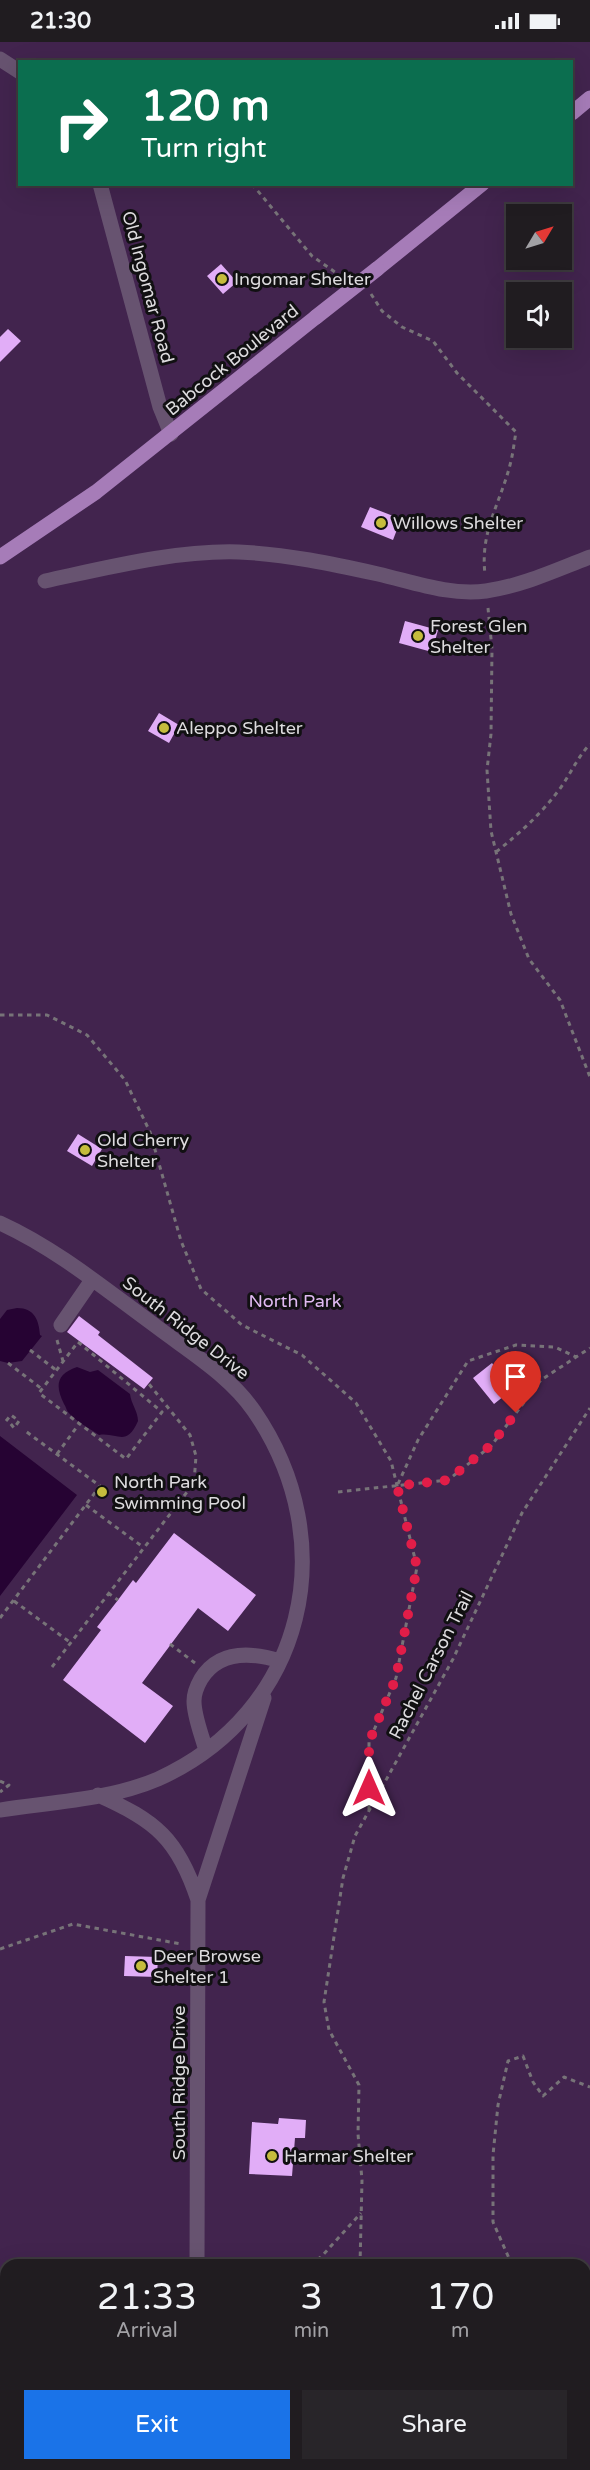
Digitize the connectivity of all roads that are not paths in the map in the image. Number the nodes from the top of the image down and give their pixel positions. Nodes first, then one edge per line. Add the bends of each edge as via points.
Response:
1 (0, 59) edge
2 (18, 71) edge
3 (590, 98) edge
4 (573, 112) edge
5 (101, 186) edge
6 (480, 186) edge
7 (171, 434) junction
8 (0, 557) edge
9 (590, 557) edge
10 (45, 581) dead end
11 (0, 1223) edge
12 (92, 1280) junction
13 (61, 1324) dead end
14 (280, 1661) junction
15 (269, 1682) junction
16 (207, 1751) junction
17 (98, 1795) junction
18 (0, 1810) edge
19 (198, 1900) junction
20 (197, 2259) edge

1 - 2 street
3 - 4 main road
5 - 7 street, Old Ingomar Road via 160,407
6 - 7 main road, Babcock Boulevard, bridge
7 - 8 main road, Babcock Boulevard via 96,492
9 - 10 street via 523,582 465,592 328,564 237,552 190,555
11 - 12 street, South Ridge Drive via 44,1246
12 - 13 street
12 - 14 street, South Ridge Drive via 229,1383 253,1410 282,1461 296,1500 303,1557 291,1637
14 - 15 street, South Ridge Drive
14 - 16 street via 261,1655 233,1656 206,1671 197,1685 194,1704
15 - 16 street, South Ridge Drive via 252,1707
15 - 19 street, South Ridge Drive
16 - 17 street, South Ridge Drive via 156,1780
17 - 18 street, South Ridge Drive
17 - 19 street, South Ridge Drive via 149,1821 165,1836 189,1872
19 - 20 street, South Ridge Drive

